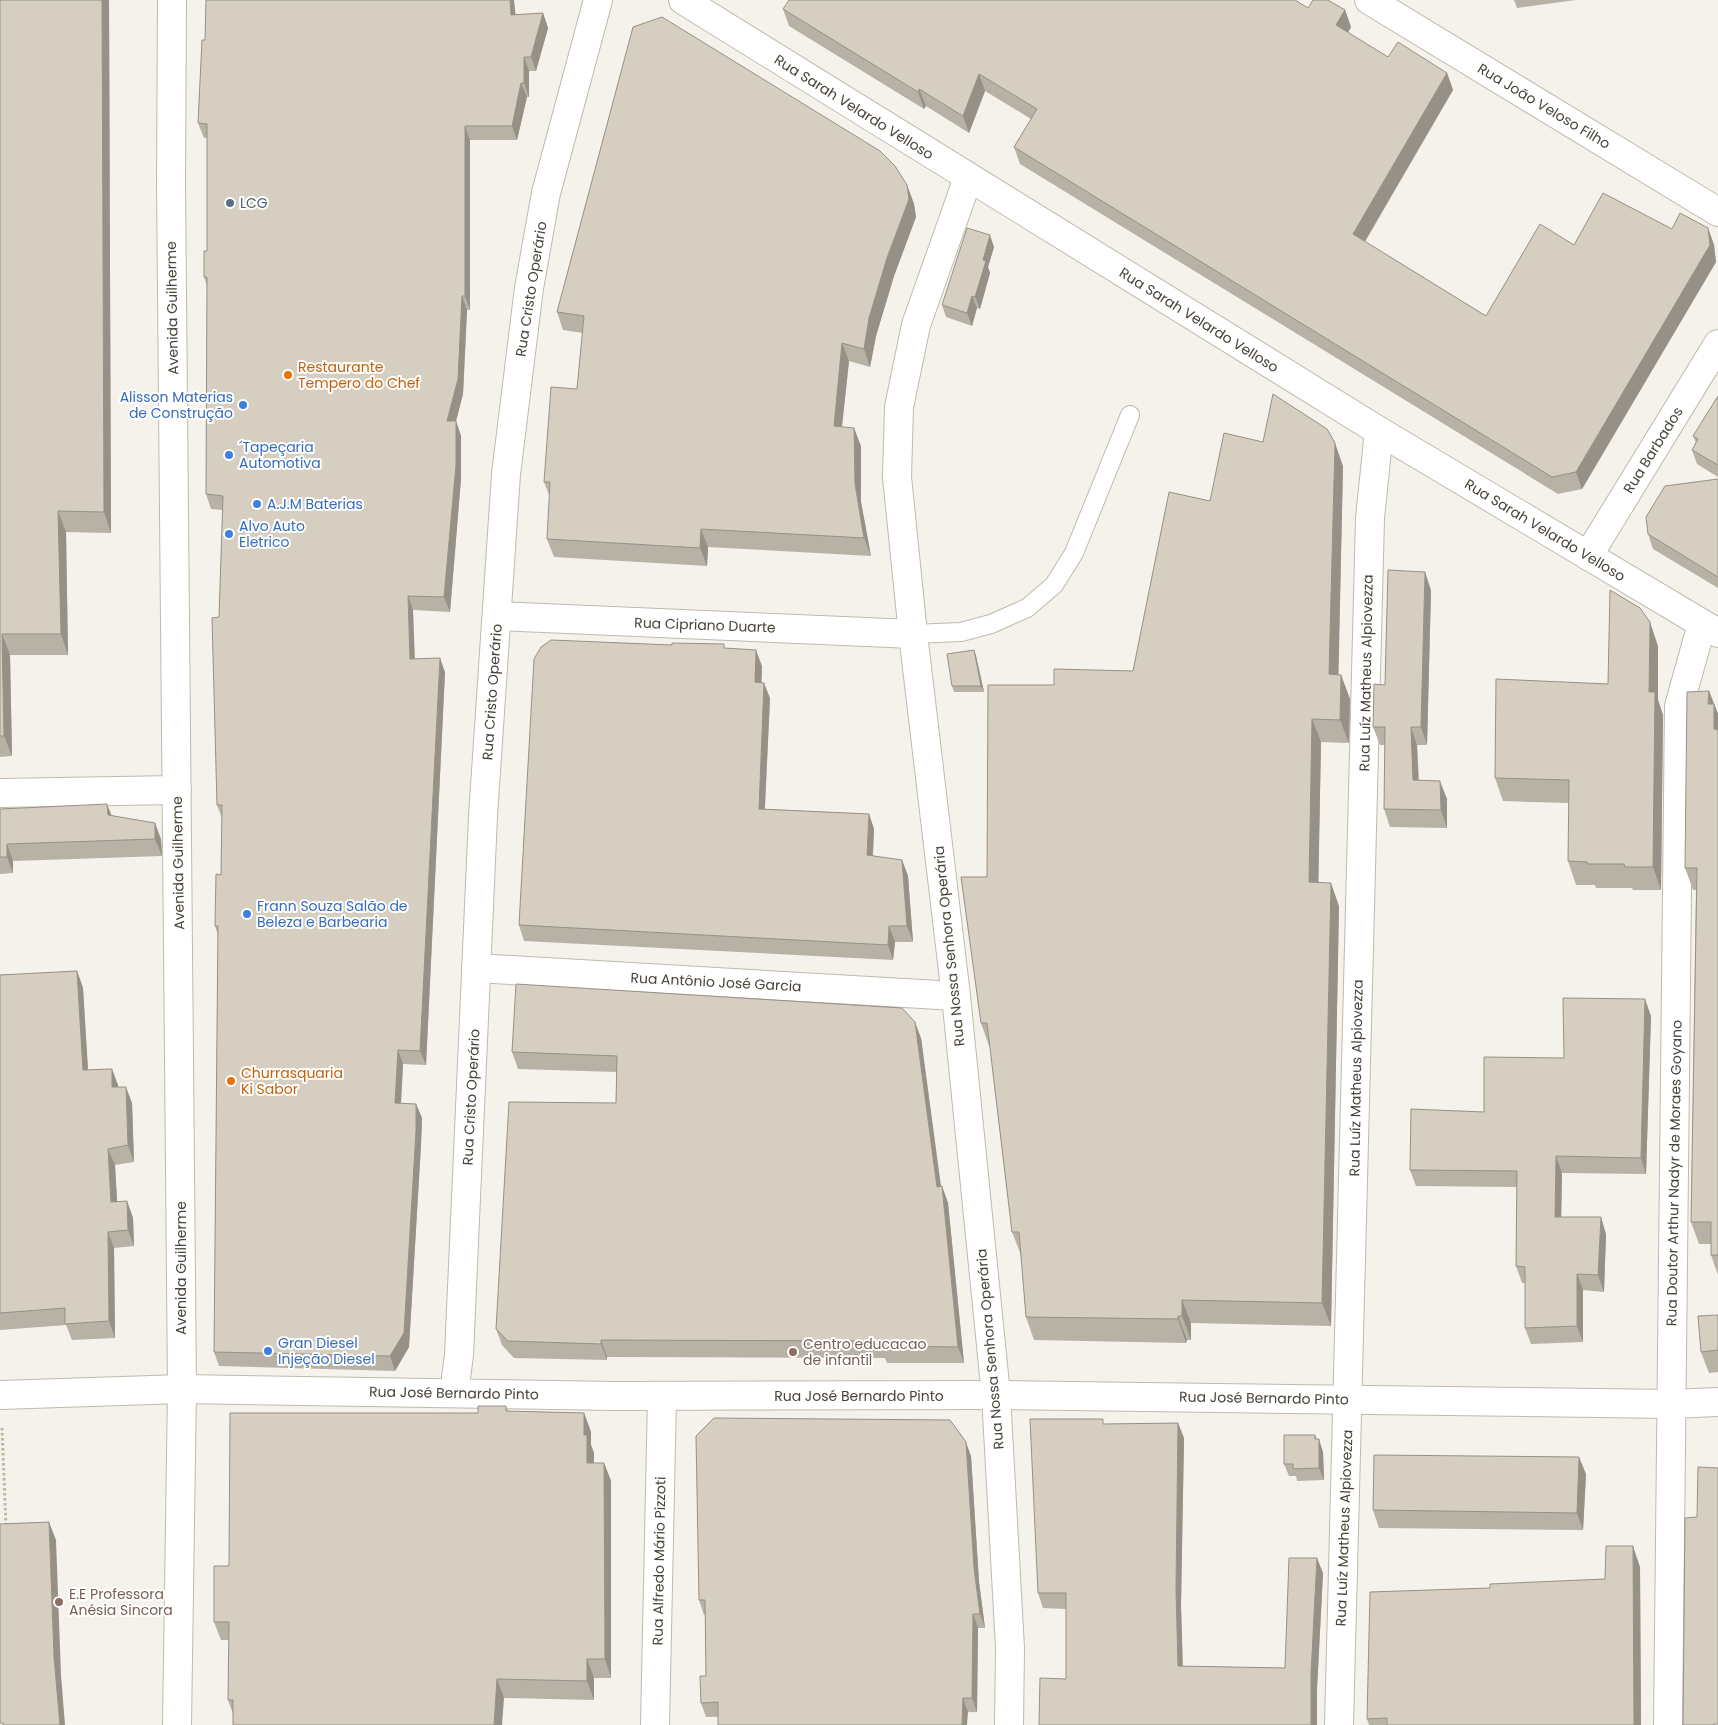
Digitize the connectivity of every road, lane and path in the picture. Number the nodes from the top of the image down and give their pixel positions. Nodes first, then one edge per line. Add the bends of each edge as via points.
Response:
1 (172, 0) edge
2 (598, 0) edge
3 (683, 0) edge
4 (1369, 0) edge
5 (968, 178) junction
6 (1718, 212) edge
7 (1718, 344) edge
8 (1130, 415) dead end
9 (1379, 431) junction
10 (1588, 556) junction
11 (497, 616) junction
12 (1710, 629) edge
13 (912, 634) junction
14 (177, 790) junction
15 (0, 793) edge
16 (476, 968) junction
17 (956, 996) junction
18 (182, 1389) junction
19 (454, 1393) junction
20 (0, 1395) edge
21 (996, 1395) junction
22 (662, 1397) junction
23 (1348, 1398) junction
24 (1718, 1402) edge
25 (1671, 1404) junction
26 (2, 1428) dead end
27 (6, 1530) edge
28 (177, 1725) edge
29 (655, 1725) edge
30 (1009, 1725) edge
31 (1339, 1725) edge
32 (1668, 1725) edge

1 - 14 street, Avenida Guilherme
2 - 11 street, Rua Cristo Operário via 546,194 528,288 506,474
3 - 5 street, Rua Sarah Velardo Velloso
4 - 6 street, Rua João Veloso Filho
5 - 9 street, Rua Sarah Velardo Velloso
5 - 13 street, Rua Nossa Senhora Operária via 916,325 899,407 897,477
7 - 10 street, Rua Barbados
8 - 13 lane via 1074,553 1054,585 1027,608 991,624 961,632
9 - 10 street, Rua Sarah Velardo Velloso
9 - 23 street, Rua Luíz Matheus Alpiovezza via 1370,518
10 - 12 street, Rua Sarah Velardo Velloso
11 - 13 street, Rua Cipriano Duarte
11 - 16 street, Rua Cristo Operário
12 - 25 street, Rua Doutor Arthur Nadyr de Moraes Goyano via 1679,706
13 - 17 street, Rua Nossa Senhora Operária
14 - 15 street
14 - 18 street, Avenida Guilherme
16 - 17 street, Rua Antônio José Garcia
16 - 19 street, Rua Cristo Operário via 459,1355
17 - 21 street, Rua Nossa Senhora Operária
18 - 19 street, Rua José Bernardo Pinto
18 - 20 street, Rua José Bernardo Pinto
18 - 28 street, Avenida Guilherme
19 - 22 street, Rua José Bernardo Pinto
21 - 22 street, Rua José Bernardo Pinto
21 - 23 street, Rua José Bernardo Pinto
21 - 30 street, Rua Nossa Senhora Operária via 1010,1648
22 - 29 street, Rua Alfredo Mário Pizzoti
23 - 25 street, Rua José Bernardo Pinto
23 - 31 street, Rua Luíz Matheus Alpiovezza
24 - 25 street, Rua José Bernardo Pinto
25 - 32 street, Rua Doutor Arthur Nadyr de Moraes Goyano
26 - 27 path

